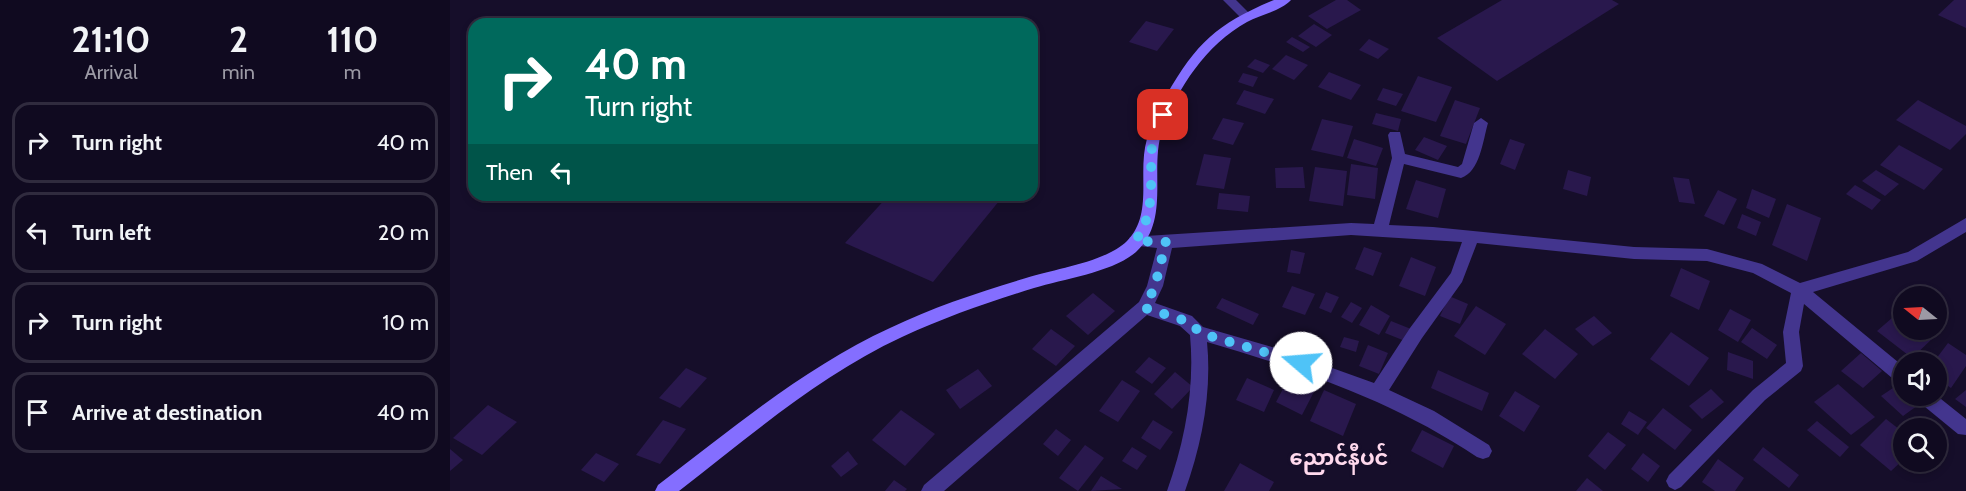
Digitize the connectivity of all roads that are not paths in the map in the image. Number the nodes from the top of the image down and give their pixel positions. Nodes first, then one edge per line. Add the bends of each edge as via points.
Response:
1 (1229, 0) edge
2 (1285, 0) edge
3 (1246, 16) junction
4 (1481, 123) dead end
5 (1395, 135) dead end
6 (1399, 158) junction
7 (1966, 224) edge
8 (1380, 230) junction
9 (1471, 237) junction
10 (1135, 241) junction
11 (1166, 242) junction
12 (1799, 291) junction
13 (1145, 308) junction
14 (1198, 332) junction
15 (1893, 369) edge
16 (1378, 392) junction
17 (1937, 406) edge
18 (1964, 428) dead end
19 (1483, 451) dead end
20 (1675, 481) dead end
21 (664, 491) edge
22 (930, 491) edge
23 (1176, 491) edge

1 - 3 street
2 - 3 street
3 - 10 street via 1215,36 1202,50 1163,115 1152,143 1152,201 1144,229
4 - 6 street via 1468,166 1461,173
5 - 6 street
6 - 8 street
7 - 12 street via 1912,257
8 - 9 street
8 - 11 street
9 - 12 street via 1634,253 1707,255 1757,268
9 - 16 street via 1468,256 1452,288
10 - 11 street
10 - 21 street via 1103,262 970,303 876,341 823,372
11 - 13 street
12 - 15 street
12 - 20 street via 1791,332 1795,366 1759,395
13 - 14 street via 1186,321
13 - 22 street
14 - 16 street via 1322,370
14 - 23 street via 1195,415
16 - 19 street via 1430,416
17 - 18 street

